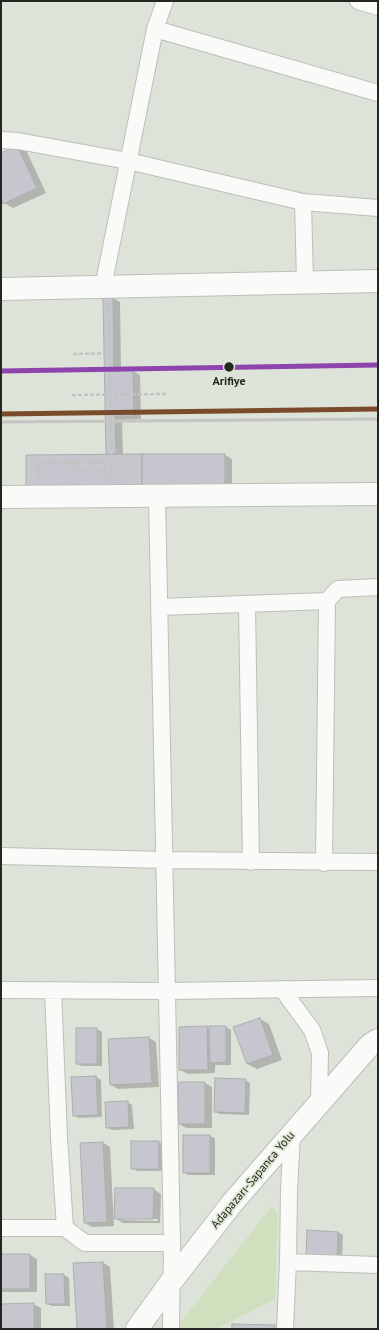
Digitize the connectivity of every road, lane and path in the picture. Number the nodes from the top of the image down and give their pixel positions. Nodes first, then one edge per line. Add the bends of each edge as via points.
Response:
1 (165, 1) edge
2 (358, 1) edge
3 (378, 7) edge
4 (155, 29) junction
5 (378, 93) edge
6 (1, 140) edge
7 (128, 161) junction
8 (303, 202) junction
9 (378, 208) edge
10 (378, 280) edge
11 (305, 282) junction
12 (1, 289) edge
13 (106, 295) junction
14 (110, 353) junction
15 (114, 353) dead end
16 (73, 354) dead end
17 (111, 394) junction
18 (166, 394) dead end
19 (72, 395) dead end
20 (74, 463) junction
21 (99, 463) dead end
22 (378, 494) edge
23 (157, 496) junction
24 (1, 497) edge
25 (38, 497) junction
26 (378, 587) edge
27 (327, 601) junction
28 (247, 604) junction
29 (160, 607) junction
30 (1, 856) edge
31 (165, 860) junction
32 (250, 862) junction
33 (378, 862) edge
34 (324, 863) junction
35 (378, 988) edge
36 (282, 989) junction
37 (1, 990) edge
38 (53, 990) junction
39 (167, 991) junction
40 (378, 1040) edge
41 (320, 1101) junction
42 (292, 1134) junction
43 (1, 1228) edge
44 (64, 1228) junction
45 (172, 1243) junction
46 (288, 1262) junction
47 (378, 1265) edge
48 (171, 1282) junction
49 (137, 1329) edge
50 (171, 1329) edge
51 (285, 1329) edge

1 - 4 street
2 - 3 street
4 - 5 street
4 - 7 street
6 - 7 street
7 - 8 street
7 - 13 street
8 - 9 street
8 - 11 street
10 - 11 street
11 - 13 street
12 - 13 street
13 - 14 path, bridge
14 - 15 path, bridge
14 - 16 path, bridge
14 - 17 path, bridge
17 - 18 path
17 - 19 path, bridge
17 - 20 path, bridge via 112,471 74,471
20 - 21 path
20 - 25 path via 38,463
22 - 23 street
23 - 25 street
23 - 29 street
24 - 25 street
26 - 27 street via 338,589
27 - 28 street
27 - 34 street
28 - 29 street
28 - 32 street
29 - 31 street
30 - 31 street
31 - 32 street
31 - 39 street
32 - 34 street
33 - 34 street
35 - 36 street
36 - 39 street
36 - 41 street via 312,1030 320,1053
37 - 38 street
38 - 39 street
38 - 44 street
39 - 45 street
40 - 41 street, Adapazarı-Sapanca Yolu via 370,1045
41 - 42 street, Adapazarı-Sapanca Yolu
42 - 46 street
42 - 48 street, Adapazarı-Sapanca Yolu via 233,1202
43 - 44 street
44 - 45 street via 85,1243
45 - 48 street
46 - 47 street
46 - 51 street
48 - 49 street, Adapazarı-Sapanca Yolu
48 - 50 street

